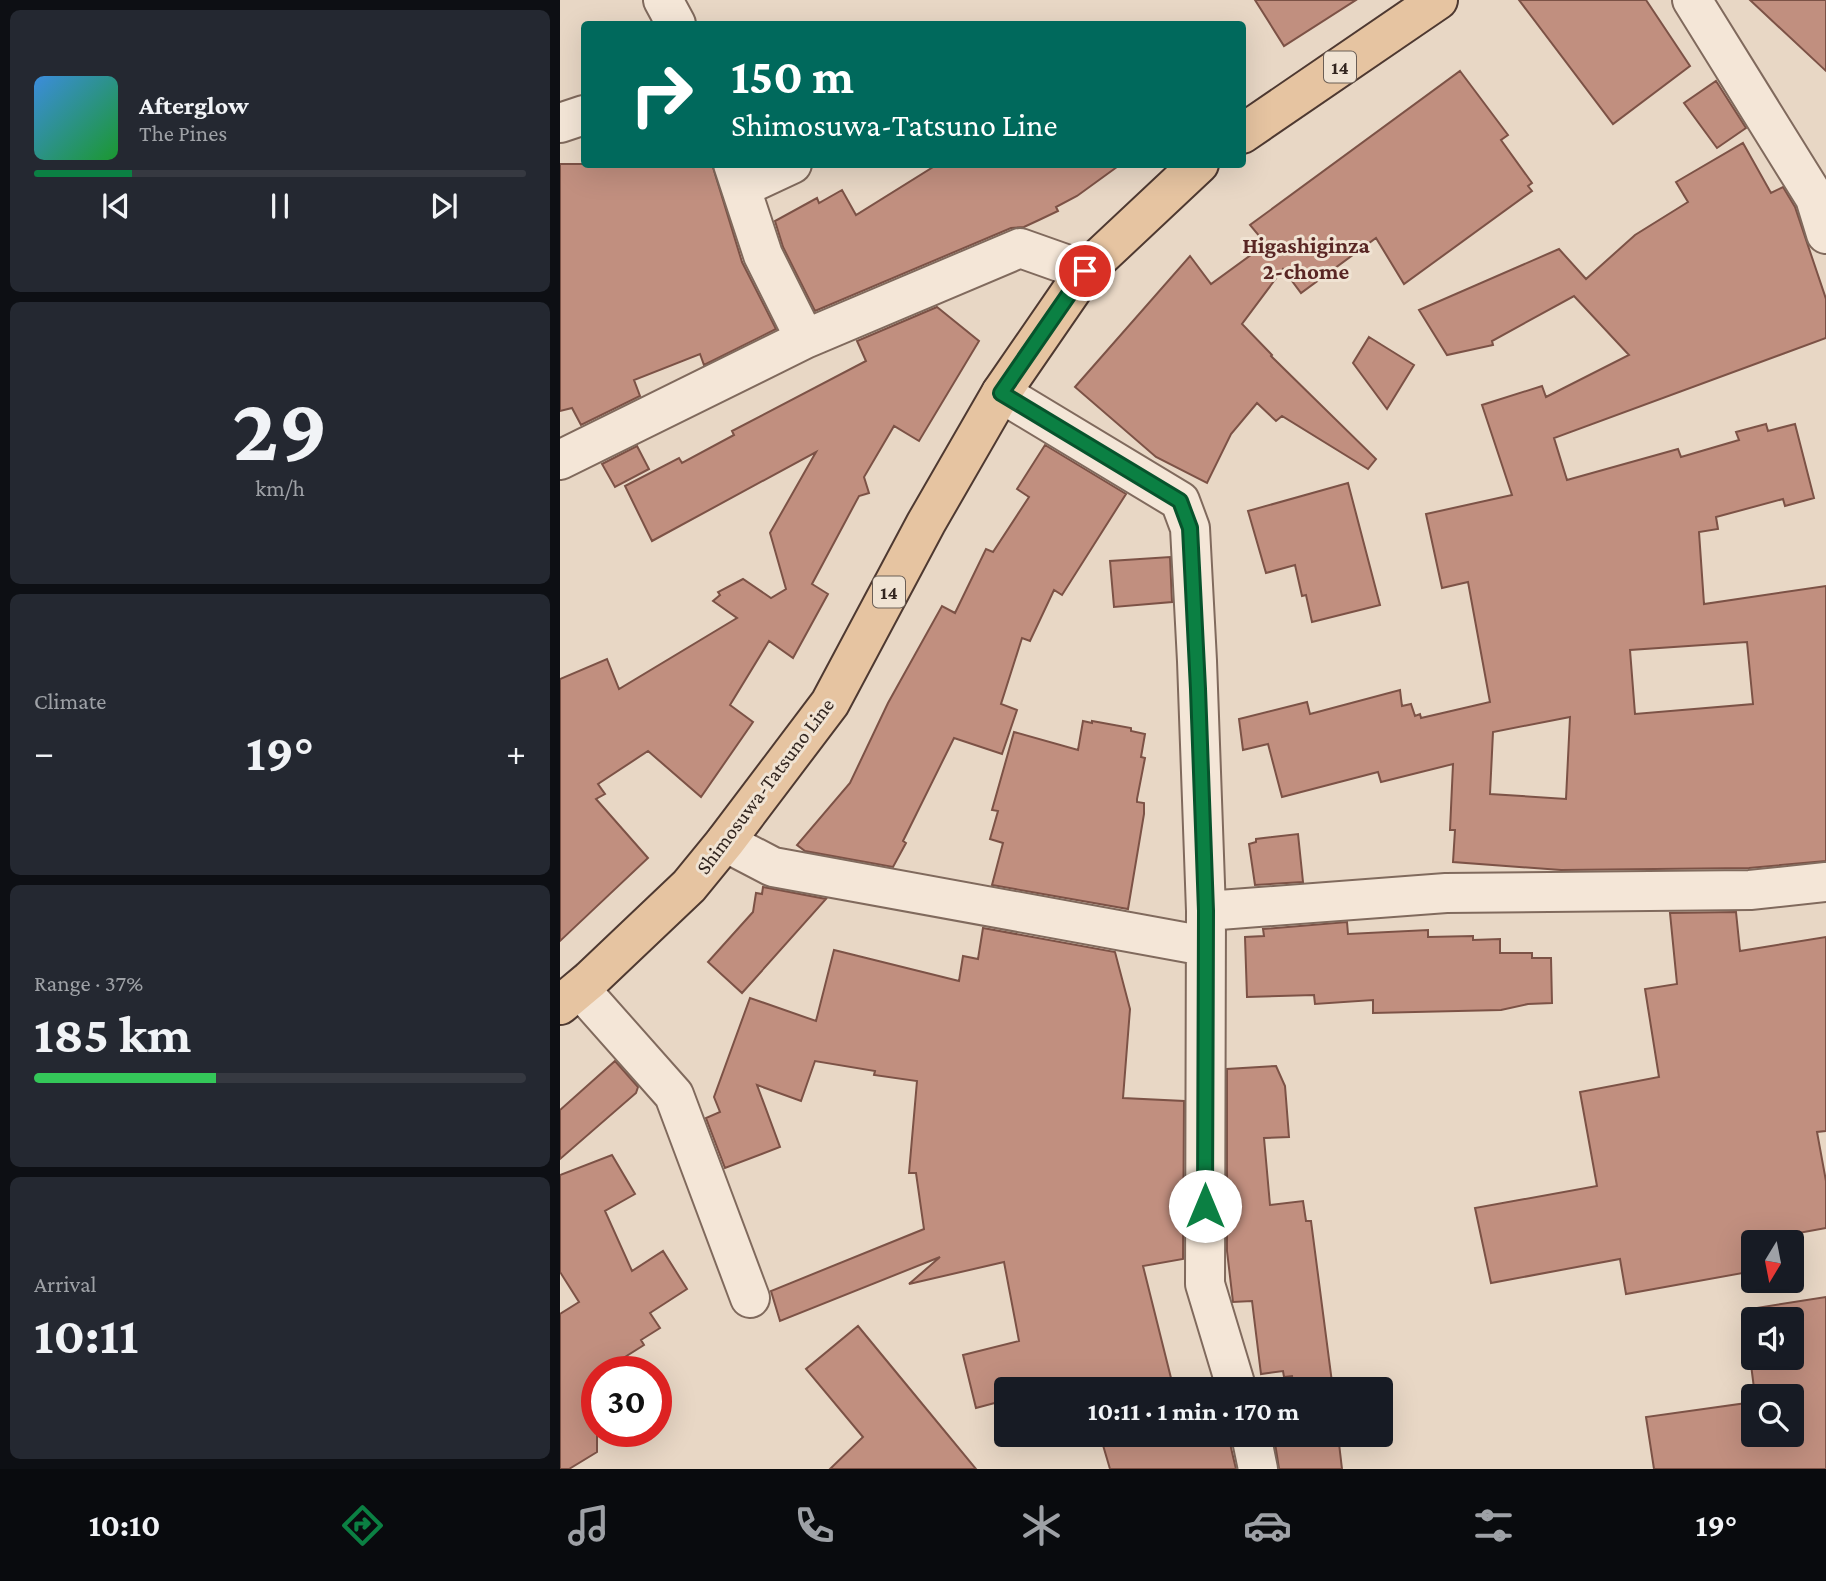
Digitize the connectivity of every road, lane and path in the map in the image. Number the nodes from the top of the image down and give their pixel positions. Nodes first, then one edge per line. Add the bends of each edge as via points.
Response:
1 (663, 0) edge
2 (1438, 0) edge
3 (1692, 0) edge
4 (674, 21) edge
5 (581, 117) edge
6 (560, 123) edge
7 (1246, 131) edge
8 (774, 168) edge
9 (1195, 168) edge
10 (737, 176) edge
11 (1826, 234) edge
12 (1085, 271) junction
13 (804, 339) junction
14 (1001, 393) junction
15 (560, 460) edge
16 (725, 842) junction
17 (1826, 882) edge
18 (1205, 929) junction
19 (570, 997) edge
20 (750, 1298) dead end
21 (1233, 1377) edge
22 (1253, 1447) edge
23 (1258, 1469) edge

1 - 4 street
2 - 7 main road, 14
3 - 11 street via 1815,198
5 - 6 street
8 - 10 street
9 - 12 main road, Shimosuwa-Tatsuno Line / 14
10 - 13 street via 763,255
12 - 13 street via 1020,248
12 - 14 main road, Shimosuwa-Tatsuno Line / 14
13 - 15 street
14 - 16 main road, Shimosuwa-Tatsuno Line / 14 via 830,703
14 - 18 street via 1180,501 1186,516 1197,661
16 - 18 street via 773,867
16 - 19 main road, Shimosuwa-Tatsuno Line / 14 via 689,886
17 - 18 street via 1749,890 1446,893
18 - 21 street via 1205,1284
19 - 20 street via 674,1095
22 - 23 street

